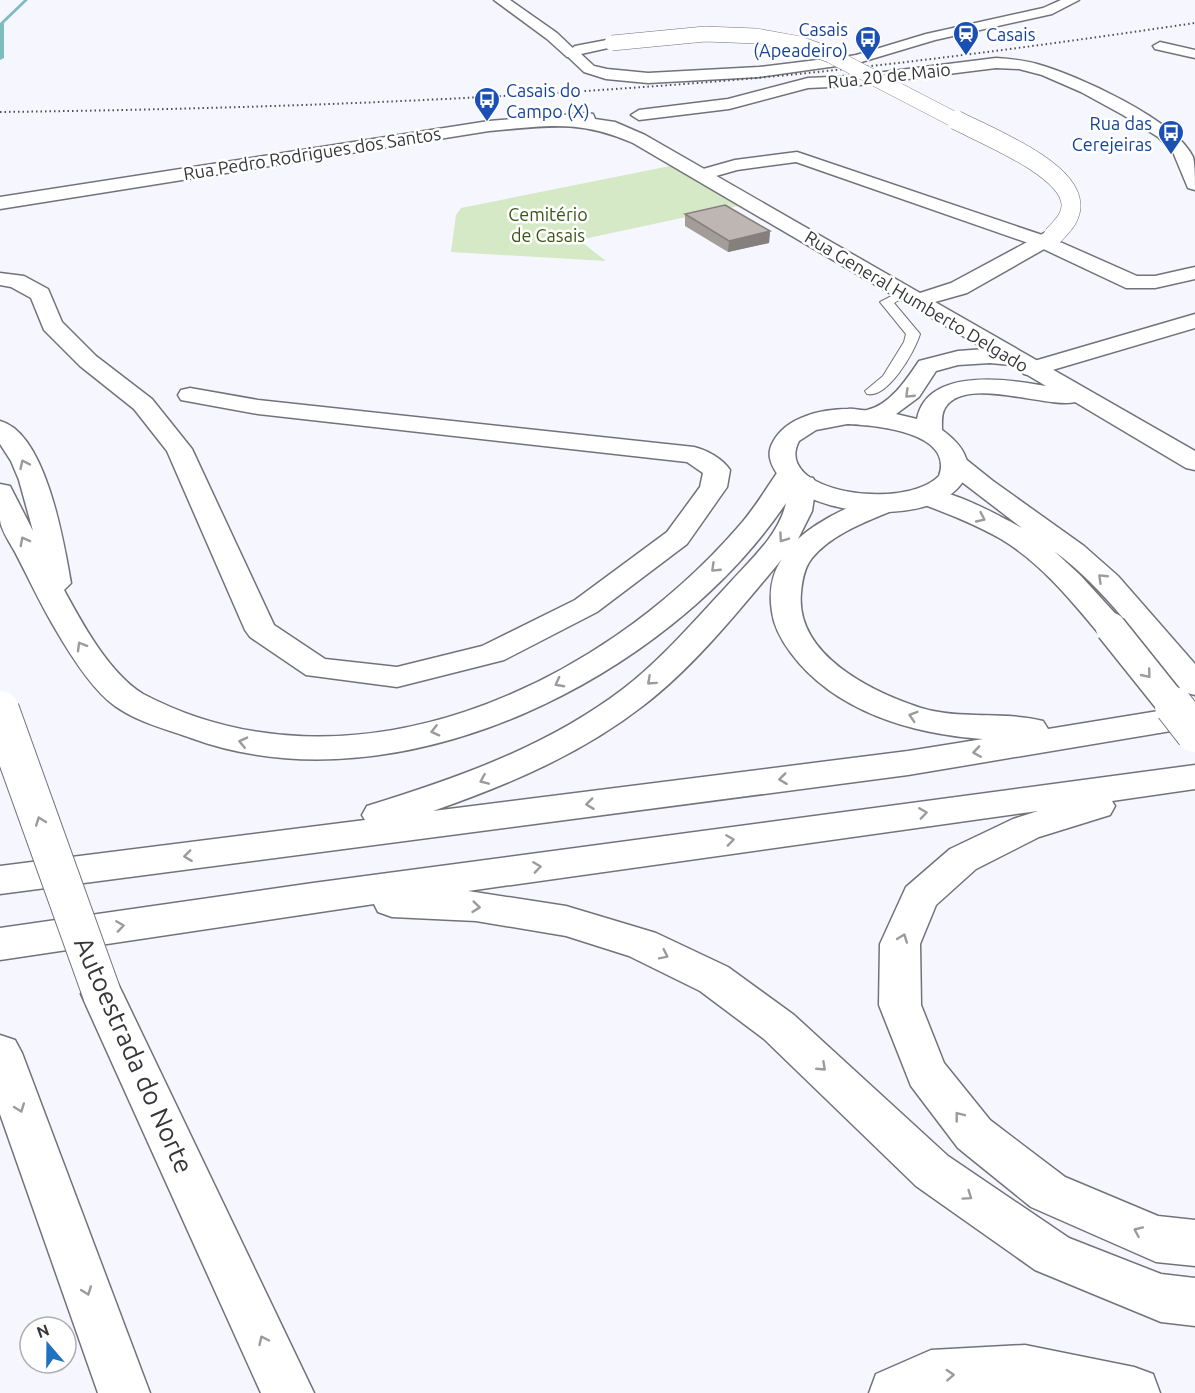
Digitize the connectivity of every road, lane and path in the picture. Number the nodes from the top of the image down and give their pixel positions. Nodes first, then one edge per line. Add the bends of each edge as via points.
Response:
1 (501, 0) edge
2 (1072, 0) edge
3 (995, 5) dead end
4 (1026, 15) junction
5 (1160, 46) dead end
6 (572, 54) junction
7 (1195, 54) edge
8 (566, 119) joint
9 (633, 126) junction
10 (1191, 164) edge
11 (702, 175) junction
12 (1195, 184) edge
13 (0, 202) edge
14 (1048, 239) junction
15 (1195, 273) edge
16 (873, 276) junction
17 (0, 279) edge
18 (960, 282) junction
19 (916, 301) junction
20 (1195, 321) edge
21 (941, 334) junction
22 (1023, 363) junction
23 (927, 366) junction
24 (976, 387) junction
25 (872, 391) dead end
26 (190, 395) dead end
27 (1092, 404) junction
28 (872, 417) junction
29 (0, 429) edge
30 (929, 434) junction
31 (1195, 462) edge
32 (954, 463) junction
33 (797, 478) junction
34 (0, 492) edge
35 (927, 496) junction
36 (884, 504) junction
37 (60, 612) junction
38 (1126, 624) junction
39 (1195, 685) edge
40 (0, 710) edge
41 (1195, 716) edge
42 (1138, 726) junction
43 (1195, 733) edge
44 (1188, 778) edge
45 (246, 848) junction
46 (0, 880) edge
47 (313, 898) junction
48 (0, 944) edge
49 (0, 1053) edge
50 (1195, 1243) edge
51 (1195, 1302) edge
52 (124, 1393) edge
53 (288, 1393) edge
54 (895, 1393) edge
55 (1134, 1393) edge

1 - 6 main road
2 - 4 main road
3 - 4 main road
4 - 6 main road via 858,59 759,72 648,78 606,74 589,69
5 - 7 main road
6 - 14 main road, bridge via 612,43 705,34 778,39 818,49 1053,174 1070,199 1071,213
8 - 9 main road, Rua General Humberto Delgado
8 - 13 main road, Rua Pedro Rodrigues dos Santos via 368,143
9 - 10 main road, Rua 20 de Maio via 808,83 1014,64 1049,72 1140,117 1177,144
9 - 11 main road, Rua General Humberto Delgado
10 - 12 main road, Rua 20 de Maio
11 - 14 main road via 735,165 797,157
11 - 16 main road, Rua General Humberto Delgado
14 - 15 main road via 1134,283
14 - 18 main road
16 - 18 main road
16 - 19 main road, Rua General Humberto Delgado
17 - 26 main road via 16,281 40,294 52,325 88,361 143,404 179,449 261,630 317,668 397,677 493,653 586,606 677,538 713,487 717,470 694,455 258,407
18 - 19 main road
18 - 21 main road
19 - 21 main road
19 - 25 lane via 886,302 913,334 888,379
20 - 22 main road
21 - 22 main road, Rua General Humberto Delgado
21 - 23 main road
22 - 23 main road via 983,356
22 - 24 main road
22 - 27 main road, Rua General Humberto Delgado
23 -> 28 main road via 914,390
24 - 27 main road via 1053,394
24 - 30 main road via 959,390 936,402
27 - 31 main road, Rua General Humberto Delgado
28 - 30 main road via 893,420
28 - 33 main road via 824,420 790,435 783,447 782,460
37 -> 29 main road via 43,504 14,441
30 - 32 main road via 950,452
32 - 35 main road via 953,476 944,487
38 -> 32 main road via 1107,582 1074,552
33 - 36 main road via 826,495
33 -> 37 main road via 718,566 658,621 605,659 528,700 472,722 388,742 306,749 249,745 190,728 126,699 89,661
33 -> 45 main road via 798,511 787,535 675,660 634,697 520,765 454,793
37 -> 34 main road
35 - 36 main road
35 -> 38 main road via 978,516 1022,541
42 -> 36 main road via 1027,729 914,718 830,677 799,644 785,612 786,585 794,563 815,540 839,524
38 - 39 main road
38 -> 43 main road, bridge
53 -> 40 main road, Autoestrada do Norte, bridge via 102,994
41 - 42 main road
42 -> 45 main road via 896,764
47 -> 44 main road
50 -> 44 main road via 1156,1239 1048,1192 974,1134 926,1073 900,1005 900,944 920,897 963,859 1026,828
45 -> 46 main road
48 -> 47 main road
47 -> 51 main road via 476,906 566,921 642,944 714,980 779,1027 932,1171 1052,1254 1161,1298
49 -> 52 main road
54 -> 55 main road via 931,1376 1025,1371

